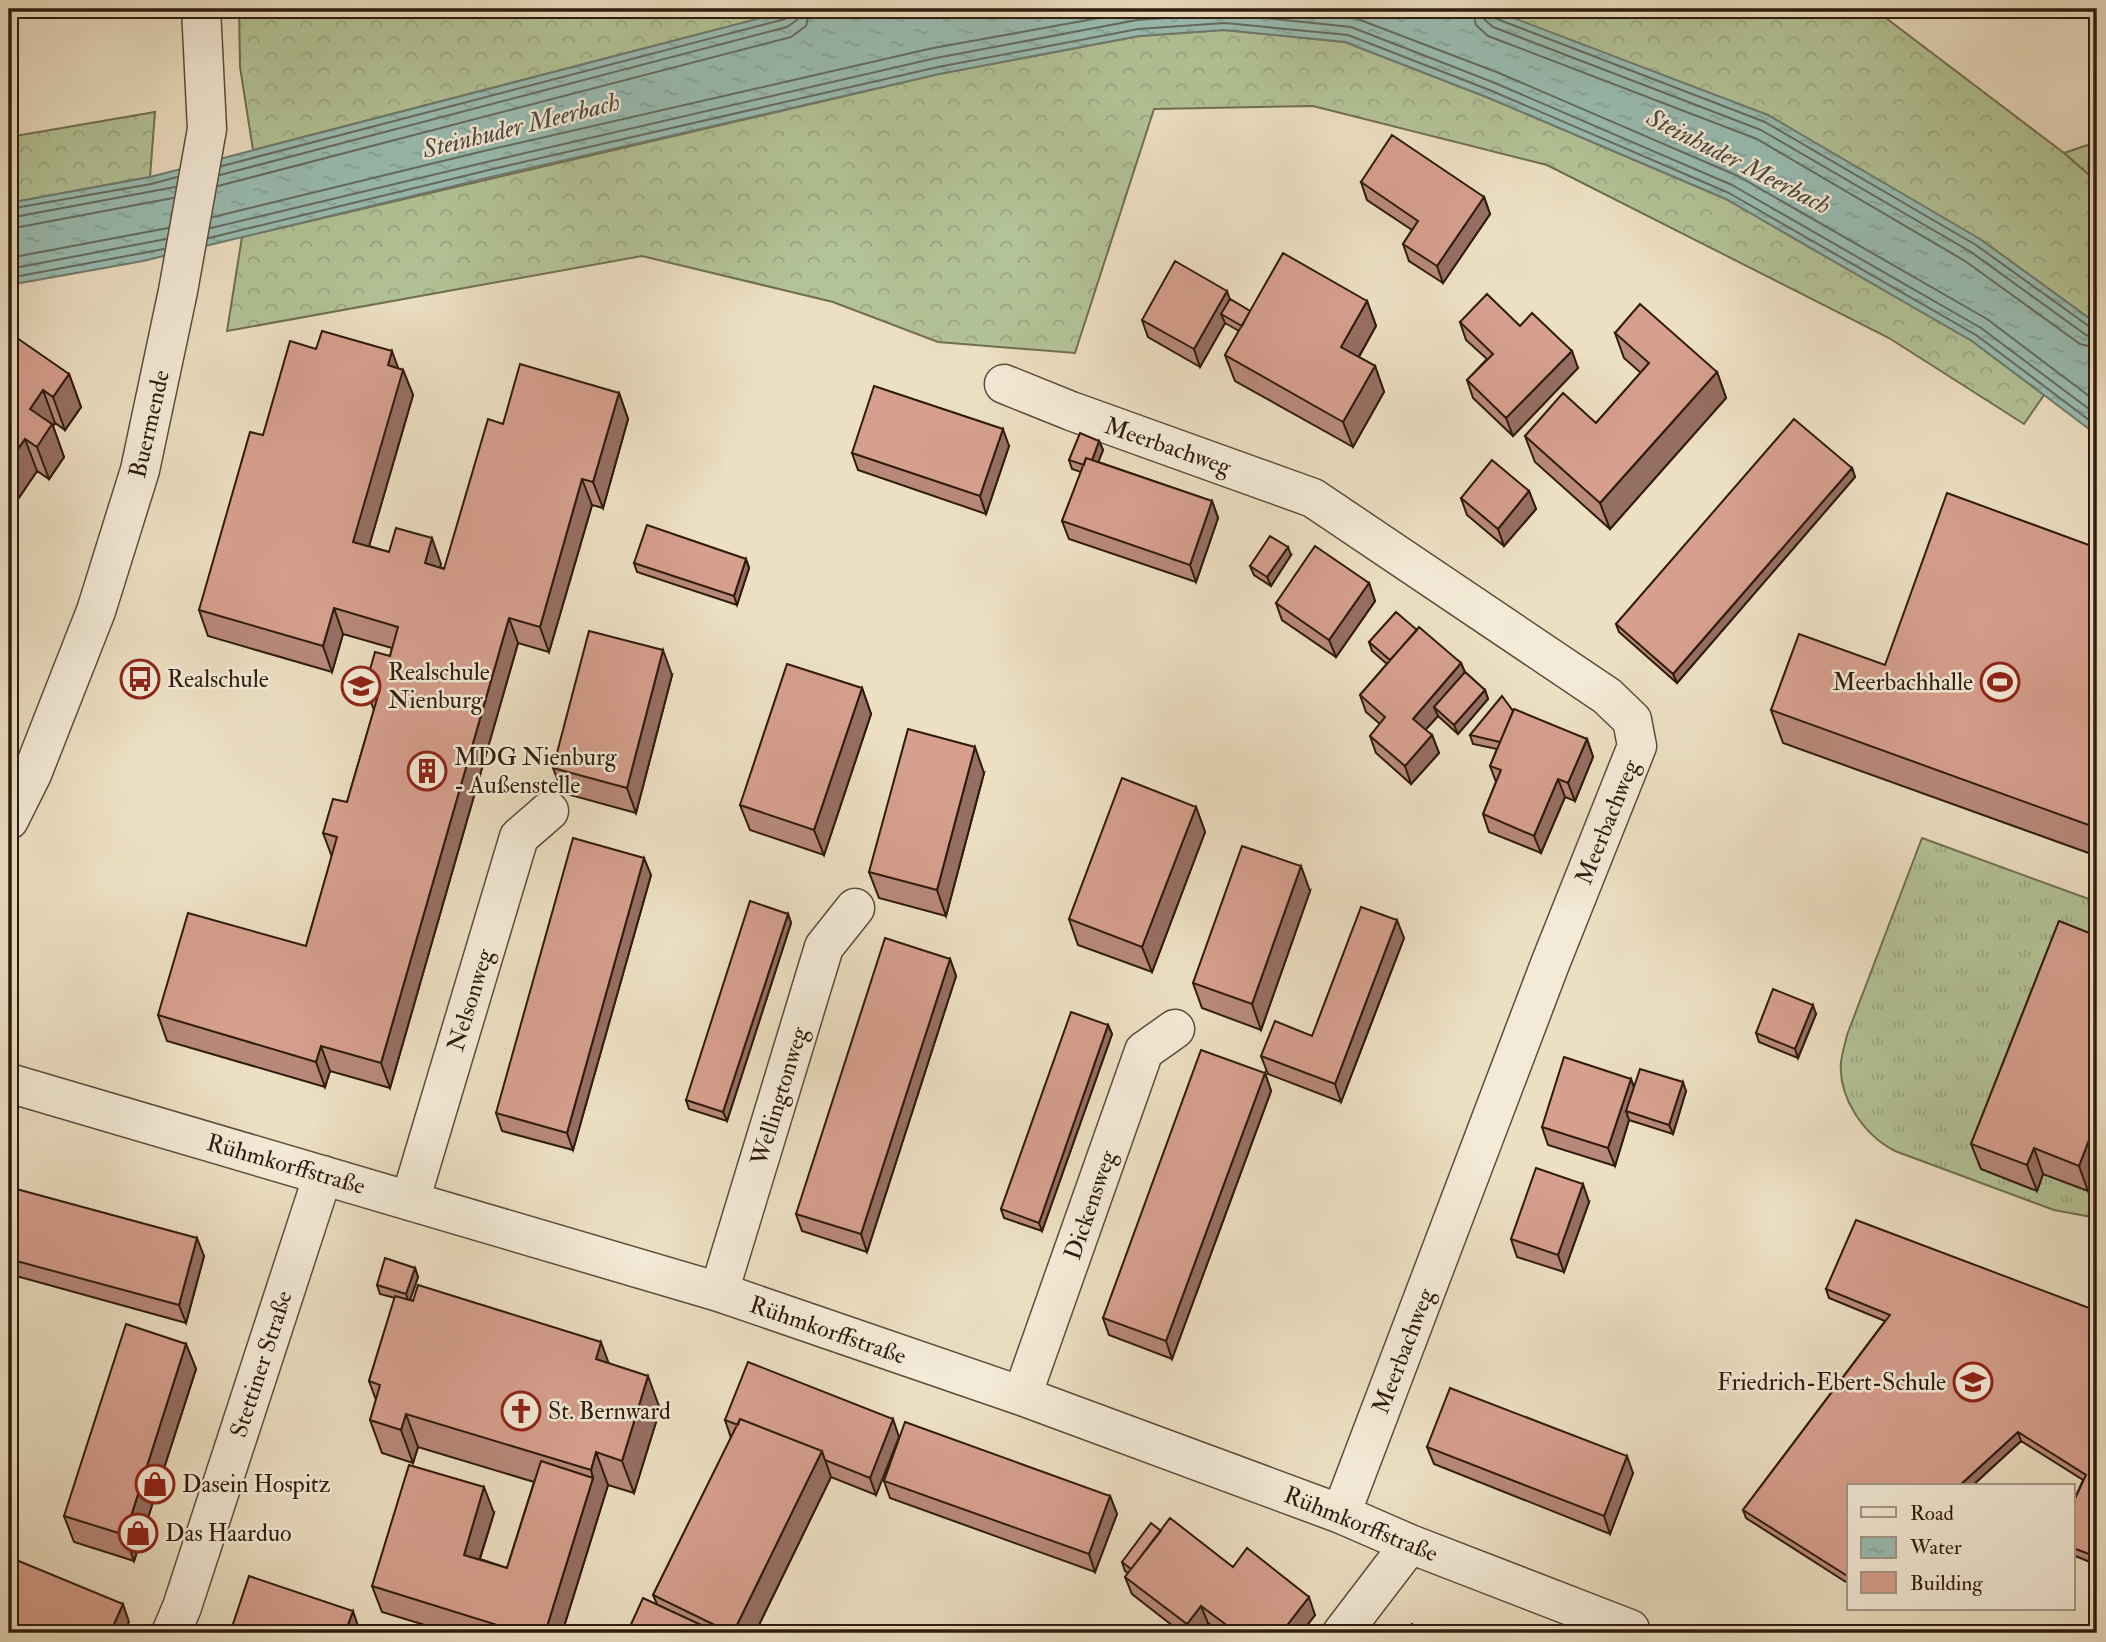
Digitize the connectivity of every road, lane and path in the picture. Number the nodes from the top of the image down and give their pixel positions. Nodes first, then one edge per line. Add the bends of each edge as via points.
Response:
1 (201, 9) edge
2 (1004, 384) dead end
3 (549, 811) dead end
4 (9, 820) edge
5 (855, 908) dead end
6 (1175, 1029) dead end
7 (9, 1083) edge
8 (323, 1175) junction
9 (410, 1201) junction
10 (719, 1293) junction
11 (1023, 1396) junction
12 (1341, 1514) junction
13 (1410, 1544) junction
14 (1630, 1629) dead end
15 (171, 1633) edge
16 (1342, 1633) edge

1 - 4 street, Buermende via 207,129 140,470 96,611 32,774
2 - 12 street, Meerbachweg via 1313,498 1607,696 1632,719 1637,746
3 - 9 street, Nelsonweg via 519,837
5 - 10 street, Wellingtonweg via 824,947
6 - 11 street, Dickensweg via 1144,1051
7 - 8 street, Rühmkorffstraße
8 - 9 street, Rühmkorffstraße
8 - 15 street, Stettiner Straße
9 - 10 street, Rühmkorffstraße
10 - 11 street, Rühmkorffstraße
11 - 12 street, Rühmkorffstraße
12 - 13 street, Rühmkorffstraße
13 - 14 street, Rühmkorffstraße
13 - 16 street

